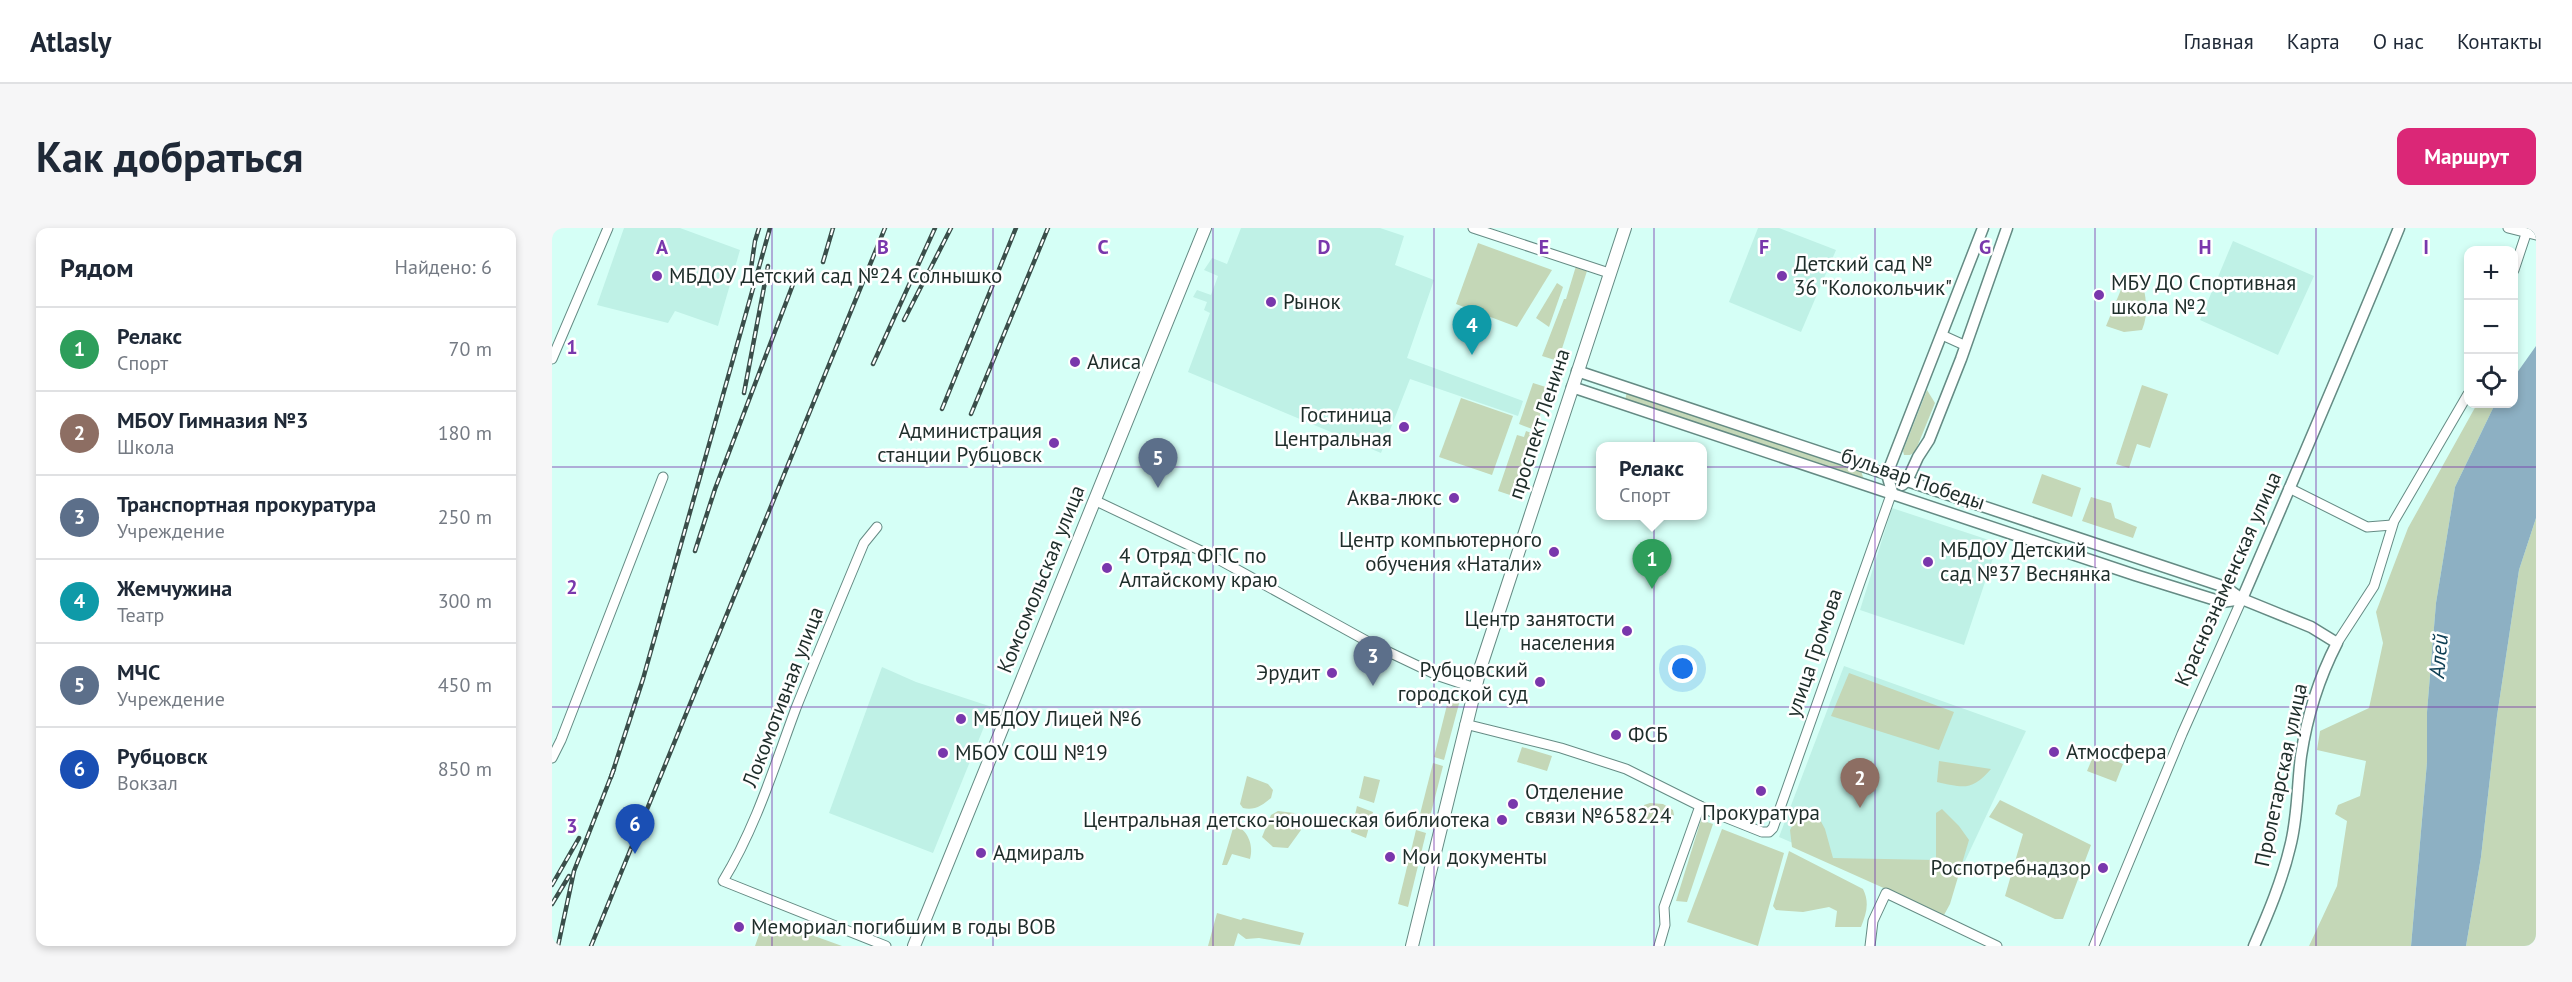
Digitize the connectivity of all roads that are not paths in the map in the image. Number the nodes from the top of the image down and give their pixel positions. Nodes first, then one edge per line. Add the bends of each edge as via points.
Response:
1 (608, 228) edge
2 (1205, 228) edge
3 (1473, 228) edge
4 (1625, 228) edge
5 (1983, 228) edge
6 (2007, 228) edge
7 (2398, 228) edge
8 (2508, 228) edge
9 (2527, 231) edge
10 (2536, 235) edge
11 (2518, 258) edge
12 (1609, 273) junction
13 (1942, 335) junction
14 (1964, 345) junction
15 (552, 359) edge
16 (1577, 371) junction
17 (1572, 387) junction
18 (2464, 403) edge
19 (1887, 474) junction
20 (663, 477) dead end
21 (1907, 481) junction
22 (2289, 488) junction
23 (1892, 492) junction
24 (1094, 500) junction
25 (2392, 525) junction
26 (878, 527) dead end
27 (2074, 537) junction
28 (2068, 553) junction
29 (2141, 558) junction
30 (2135, 575) junction
31 (2242, 599) junction
32 (2337, 643) junction
33 (1475, 688) junction
34 (1465, 724) junction
35 (552, 758) edge
36 (1700, 806) junction
37 (886, 946) edge
38 (914, 946) edge
39 (1412, 946) edge
40 (1659, 946) edge
41 (1870, 946) edge
42 (1997, 946) edge
43 (2094, 946) edge
44 (2254, 946) edge

1 - 15 street
2 - 24 main road, Комсомольская улица
3 - 12 street
4 - 12 main road, проспект Ленина
5 - 13 street
6 - 14 street
7 - 22 street, Краснознаменская улица via 2330,398
8 - 9 street
9 - 10 street
9 - 11 street
12 - 16 main road, проспект Ленина
13 - 14 street
13 - 19 street
14 - 21 street via 1929,440
16 - 17 main road, проспект Ленина
16 - 19 street, бульвар Победы
17 - 23 street, бульвар Победы
17 - 33 main road, проспект Ленина
18 - 25 street, Пролетарская улица
19 - 21 street, бульвар Победы
19 - 23 street
20 - 35 street
21 - 23 street
21 - 27 street, бульвар Победы
22 - 25 street via 2367,527
22 - 31 street, Краснознаменская улица
23 - 28 street, бульвар Победы
23 - 36 street, улица Громова via 1773,828 1762,832
24 - 33 street via 1206,553 1392,654
24 - 38 main road, Комсомольская улица
25 - 32 street, Пролетарская улица via 2374,586
26 - 37 street, Локомотивная улица via 864,543 754,822 723,881
27 - 28 street
27 - 29 street, бульвар Победы
28 - 30 street, бульвар Победы
29 - 30 street
29 - 31 street, бульвар Победы via 2229,589
30 - 31 street, бульвар Победы via 2222,602
31 - 32 street, бульвар Победы via 2311,627
31 - 43 street, Краснознаменская улица
32 - 44 street, Пролетарская улица via 2312,705 2290,848
33 - 34 main road, проспект Ленина
34 - 36 street via 1626,769
34 - 39 main road, проспект Ленина
36 - 40 street via 1664,907 1665,925
41 - 42 street via 1873,921 1886,893

